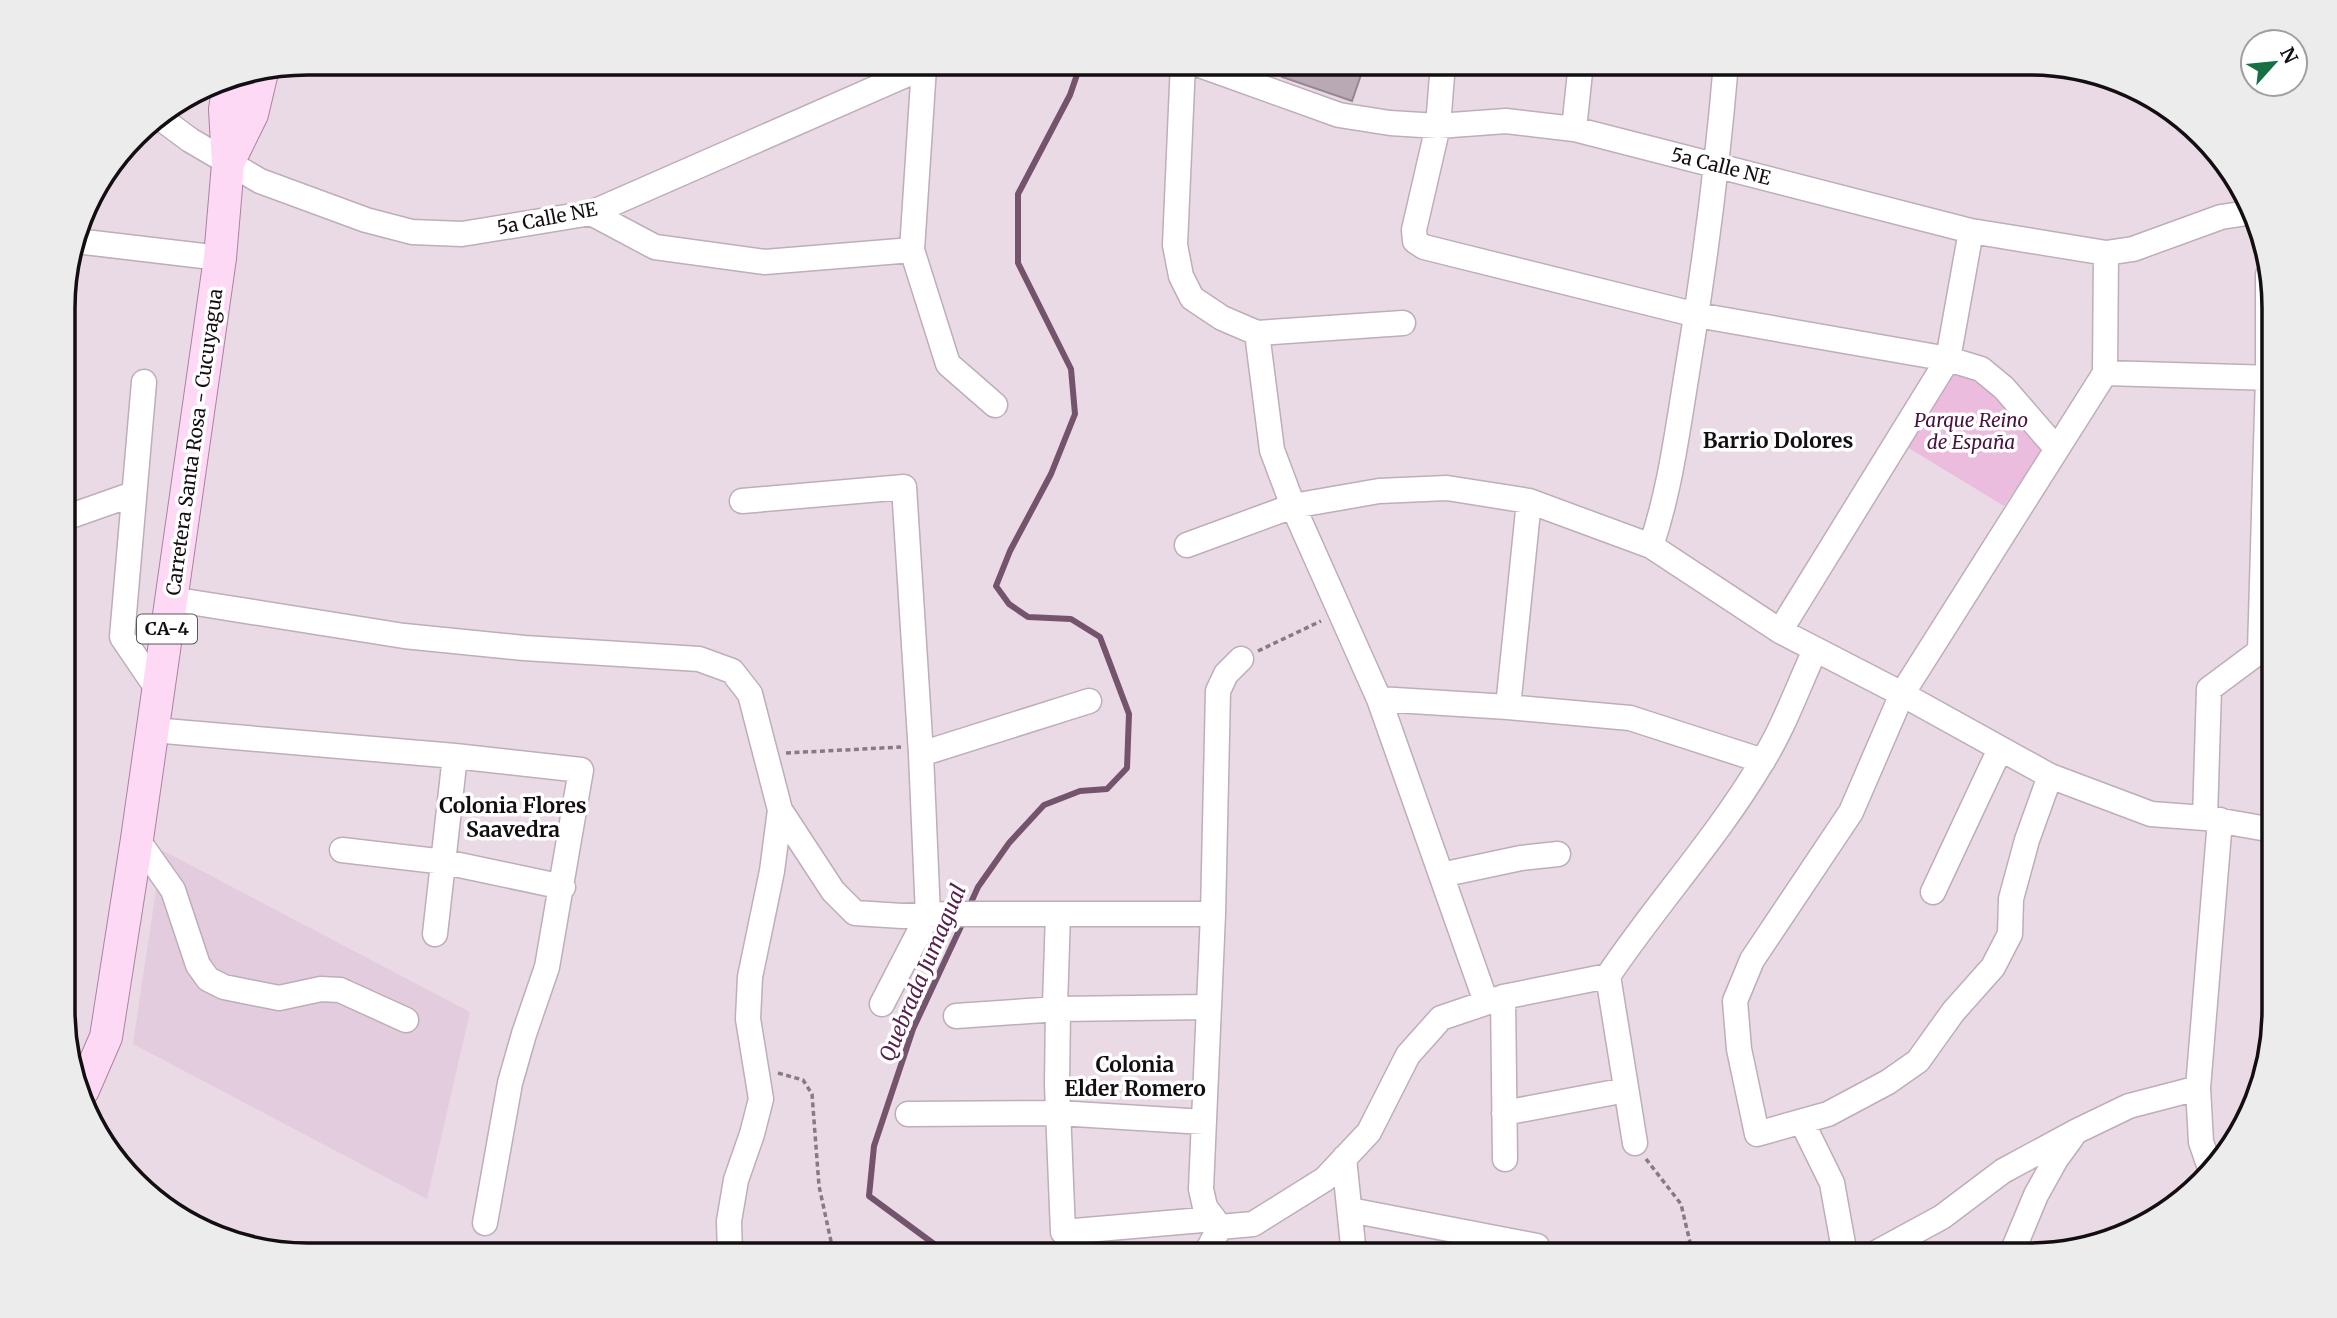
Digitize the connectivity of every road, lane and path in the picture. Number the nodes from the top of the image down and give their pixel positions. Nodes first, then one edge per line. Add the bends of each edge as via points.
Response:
1 (906, 75) edge
2 (928, 75) edge
3 (1182, 75) edge
4 (1227, 75) edge
5 (1442, 75) edge
6 (1580, 75) edge
7 (1725, 75) edge
8 (260, 81) edge
9 (228, 90) edge
10 (168, 123) edge
11 (1438, 126) junction
12 (1574, 130) junction
13 (228, 164) junction
14 (1717, 165) junction
15 (591, 213) junction
16 (2241, 214) edge
17 (1970, 231) junction
18 (85, 242) edge
19 (912, 250) junction
20 (2106, 253) junction
21 (220, 258) junction
22 (1697, 315) junction
23 (1403, 323) dead end
24 (1257, 333) junction
25 (1948, 359) junction
26 (2105, 373) junction
27 (2261, 378) edge
28 (144, 382) dead end
29 (995, 405) dead end
30 (2056, 448) junction
31 (133, 494) junction
32 (741, 501) dead end
33 (1529, 501) junction
34 (1293, 506) junction
35 (75, 514) edge
36 (1187, 545) dead end
37 (1651, 546) junction
38 (171, 599) junction
39 (1340, 612) junction
40 (2261, 626) edge
41 (1780, 631) junction
42 (1815, 650) junction
43 (1241, 659) joint
44 (158, 690) junction
45 (1902, 694) junction
46 (1379, 699) junction
47 (1089, 701) dead end
48 (1508, 706) junction
49 (153, 730) junction
50 (2000, 749) junction
51 (921, 750) junction
52 (767, 754) junction
53 (455, 756) junction
54 (1763, 761) junction
55 (2050, 776) junction
56 (780, 810) junction
57 (2212, 819) junction
58 (2261, 828) edge
59 (137, 839) junction
60 (342, 850) dead end
61 (1558, 854) dead end
62 (445, 862) junction
63 (1441, 875) junction
64 (563, 887) junction
65 (1933, 892) dead end
66 (939, 914) junction
67 (1058, 914) junction
68 (1213, 914) junction
69 (435, 934) dead end
70 (1608, 976) junction
71 (1494, 1000) junction
72 (882, 1004) dead end
73 (1209, 1007) junction
74 (1058, 1009) junction
75 (956, 1016) dead end
76 (407, 1020) dead end
77 (755, 1066) junction
78 (85, 1077) edge
79 (2198, 1088) junction
80 (1626, 1090) junction
81 (1058, 1113) junction
82 (1504, 1113) junction
83 (908, 1114) dead end
84 (1204, 1122) junction
85 (1802, 1122) junction
86 (2077, 1131) junction
87 (1634, 1143) joint
88 (1345, 1158) junction
89 (1505, 1159) dead end
90 (2206, 1159) edge
91 (1350, 1210) junction
92 (485, 1223) dead end
93 (1217, 1223) junction
94 (1210, 1242) edge
95 (1353, 1242) edge
96 (1518, 1242) edge
97 (1690, 1242) edge
98 (1843, 1242) edge
99 (1896, 1242) edge
100 (2024, 1242) edge
101 (730, 1243) edge
102 (831, 1243) edge

1 - 15 street, 5a Calle NE
2 - 19 street
3 - 24 street via 1175,245 1181,276 1192,298
4 - 11 street, 5a Calle NE via 1339,115
5 - 11 street
6 - 12 street
7 - 14 street
8 - 13 main road, CA-4 via 252,114
9 - 13 main road, CA-4
10 - 13 street, 5a Calle NE
11 - 12 street, 5a Calle NE via 1506,121
11 - 22 street via 1415,241 1424,247
12 - 14 street, 5a Calle NE
13 - 15 street, 5a Calle NE via 272,186 412,232 461,234
13 - 21 main road, Carretera Santa Rosa - Cucuyagua / CA-4
14 - 17 street, 5a Calle NE
14 - 22 street
15 - 19 street via 655,247 765,262
16 - 20 street, 5a Calle NE
17 - 20 street, 5a Calle NE
17 - 25 street
18 - 21 street
19 - 29 street via 948,364
20 - 26 street
21 - 38 main road, Carretera Santa Rosa - Cucuyagua / CA-4
22 - 25 street
22 - 37 street via 1665,507
23 - 24 street
24 - 34 street via 1272,450
25 - 30 street via 1981,369 2004,388
25 - 41 street
26 - 27 street
26 - 30 street
28 - 31 street
30 - 45 street
31 - 35 street
31 - 44 street via 122,637
32 - 51 street via 904,487
33 - 34 street via 1447,488 1379,491
33 - 37 street
33 - 48 street
34 - 36 street
34 - 39 street
37 - 41 street
38 - 44 main road, Carretera Santa Rosa - Cucuyagua / CA-4
38 - 52 street via 404,636 699,659 732,671 750,694
39 - 43 path
39 - 46 street
40 - 57 street via 2260,651 2209,689
41 - 42 street
42 - 45 street
42 - 54 street
43 - 68 street via 1218,691
44 - 49 main road, Carretera Santa Rosa - Cucuyagua / CA-4
45 - 50 street
45 - 85 street via 1851,812 1752,960 1735,1001 1739,1049 1757,1134
46 - 48 street
46 - 63 street
47 - 51 street
48 - 54 street via 1630,718
49 - 53 street
49 - 59 main road, Carretera Santa Rosa - Cucuyagua / CA-4
50 - 55 street
50 - 65 street
51 - 52 path
51 - 66 street
52 - 56 street
53 - 62 street
53 - 64 street via 581,770
54 - 70 street
55 - 57 street via 2151,814
55 - 85 street via 2011,899 2010,934 1993,967 1917,1061 1828,1114
56 - 66 street via 832,891 855,913
56 - 77 street via 750,977 748,1019
57 - 58 street
57 - 79 street
59 - 76 street via 173,890 198,965 208,979 224,988 279,998 340,990
59 - 78 main road, Carretera Santa Rosa - Cucuyagua / CA-4 via 106,1037
60 - 62 street
61 - 63 street
62 - 64 street
62 - 69 street
63 - 71 street
64 - 92 street via 547,967 510,1083
66 - 67 street
66 - 72 street
67 - 68 street
67 - 74 street
68 - 73 street
70 - 71 street
70 - 80 street
71 - 82 street
71 - 88 street via 1441,1018 1408,1055 1369,1132
73 - 74 street
73 - 84 street
74 - 75 street
74 - 81 street
77 - 101 street via 761,1099 736,1180
77 - 102 path via 803,1080 812,1094 819,1186
79 - 86 street via 2129,1106
79 - 90 street
80 - 82 street
80 - 87 street
81 - 83 street
81 - 84 street
81 - 93 street via 1063,1232
82 - 89 street
84 - 93 street via 1201,1189 1205,1206
85 - 98 street via 1832,1183
86 - 99 street via 2003,1171 1942,1217
86 - 100 street via 2036,1195
87 - 97 path via 1681,1204
88 - 91 street
88 - 93 street via 1325,1179 1253,1224
91 - 95 street
91 - 96 street
93 - 94 street

